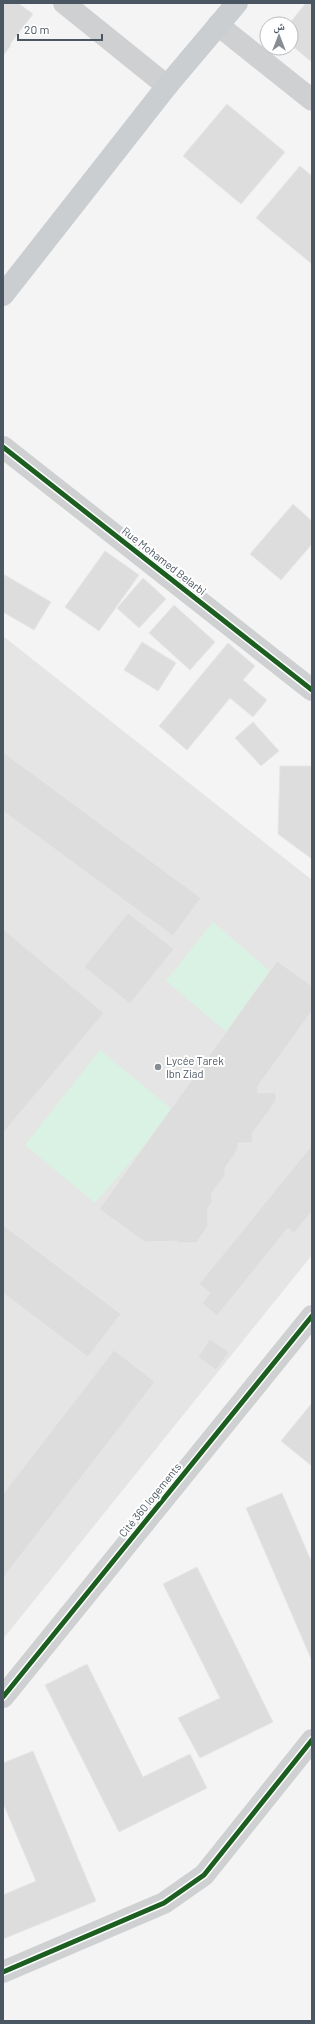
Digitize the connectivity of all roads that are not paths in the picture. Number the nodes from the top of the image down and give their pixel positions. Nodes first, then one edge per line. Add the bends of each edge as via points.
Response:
1 (64, 3) edge
2 (237, 3) edge
3 (218, 25) junction
4 (167, 86) junction
5 (312, 100) edge
6 (3, 295) edge
7 (3, 447) edge
8 (312, 690) edge
9 (312, 1316) edge
10 (3, 1697) edge
11 (312, 1740) edge
12 (3, 1972) edge

1 - 4 street
2 - 3 main road
3 - 4 main road
3 - 5 street
4 - 6 main road
7 - 8 street, Rue Mohamed Belarbi
9 - 10 street, Cité 360 logements
11 - 12 street via 204,1875 164,1903

